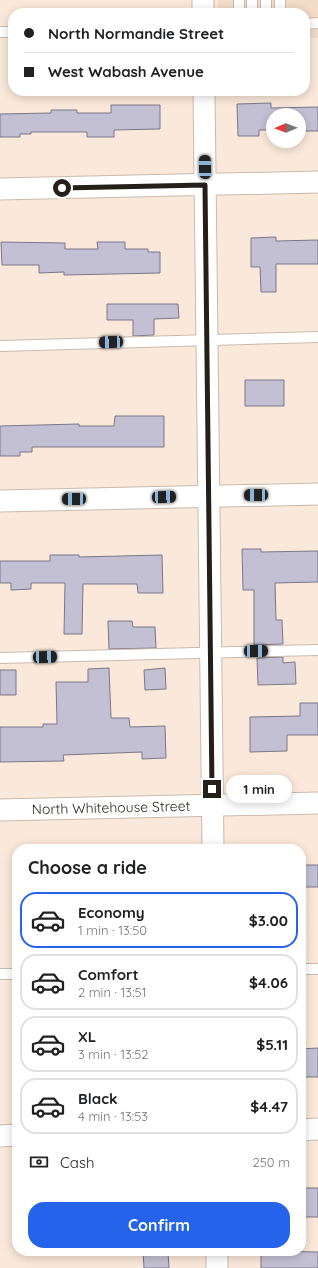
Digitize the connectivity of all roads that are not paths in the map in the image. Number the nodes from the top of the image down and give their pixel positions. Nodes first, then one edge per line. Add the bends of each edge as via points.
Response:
1 (204, 96) edge
2 (318, 182) edge
3 (205, 185) junction
4 (0, 189) edge
5 (318, 338) edge
6 (207, 339) junction
7 (0, 346) edge
8 (318, 494) edge
9 (209, 496) junction
10 (0, 501) edge
11 (318, 650) edge
12 (210, 652) junction
13 (0, 658) edge
14 (318, 803) edge
15 (212, 805) junction
16 (0, 810) edge
17 (213, 844) edge
18 (306, 969) edge
19 (318, 969) edge
20 (0, 974) edge
21 (12, 974) edge
22 (306, 1130) edge
23 (318, 1130) edge
24 (0, 1136) edge
25 (12, 1136) edge
26 (217, 1256) edge
27 (217, 1268) edge

1 - 3 street
2 - 3 street
3 - 4 street
3 - 6 street
5 - 6 lane
6 - 7 lane
6 - 9 street
8 - 9 street
9 - 10 street
9 - 12 street
11 - 12 lane
12 - 13 lane
12 - 15 street
14 - 15 street, North Whitehouse Street
15 - 16 street, North Whitehouse Street
15 - 17 street
18 - 19 lane
20 - 21 lane
22 - 23 street
24 - 25 street
26 - 27 street

